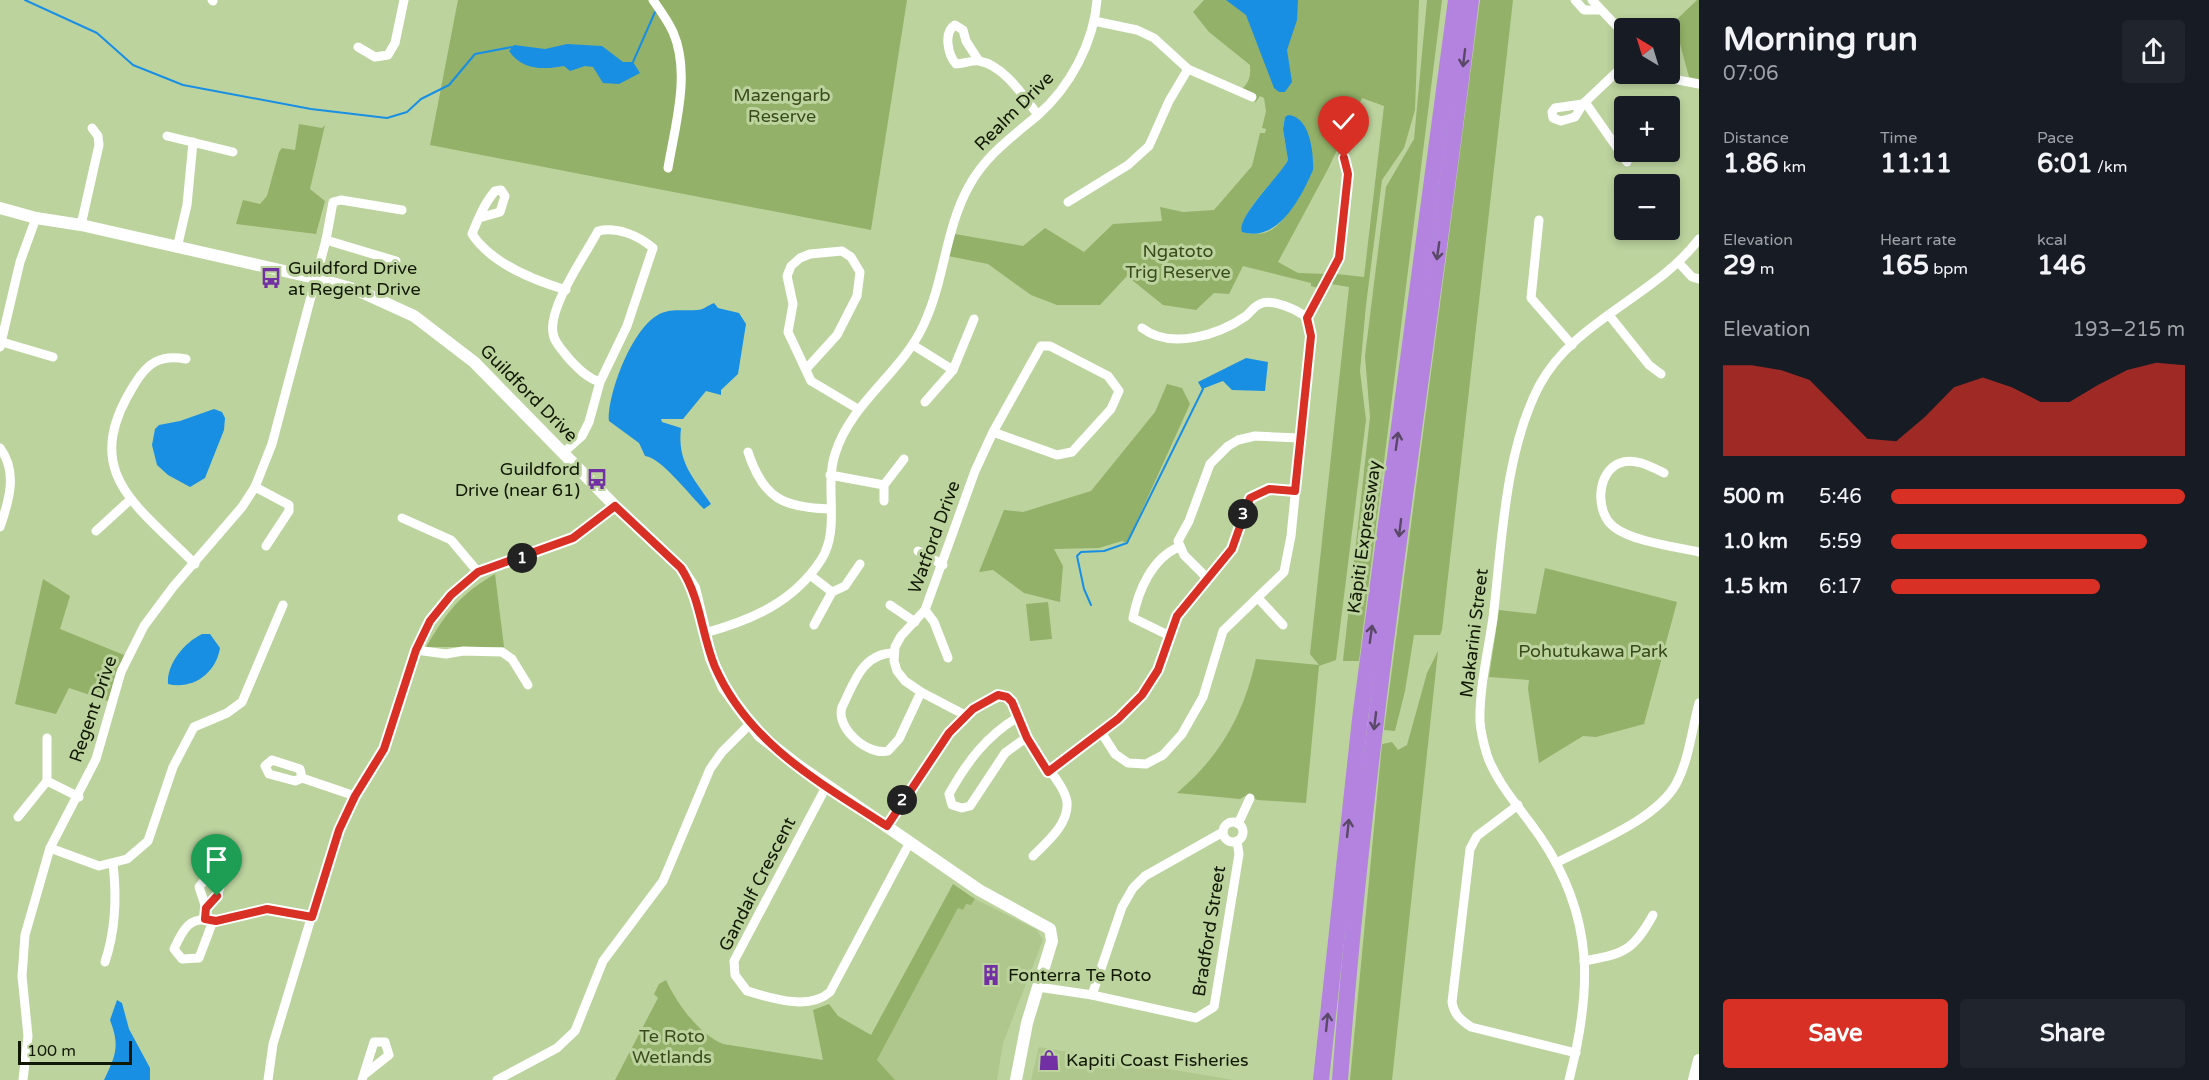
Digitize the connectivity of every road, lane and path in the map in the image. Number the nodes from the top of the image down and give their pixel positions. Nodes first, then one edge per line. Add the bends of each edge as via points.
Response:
1 (404, 0) edge
2 (653, 0) edge
3 (1096, 0) edge
4 (1456, 0) edge
5 (1471, 0) edge
6 (1575, 0) edge
7 (1592, 0) edge
8 (1601, 10) junction
9 (1094, 21) junction
10 (1614, 24) edge
11 (358, 47) dead end
12 (979, 61) dead end
13 (1188, 69) junction
14 (1614, 74) edge
15 (1680, 80) edge
16 (1699, 84) edge
17 (1252, 97) dead end
18 (1038, 115) junction
19 (92, 128) dead end
20 (167, 136) dead end
21 (194, 142) junction
22 (1614, 144) edge
23 (233, 152) dead end
24 (1344, 158) dead end
25 (668, 168) dead end
26 (1068, 202) dead end
27 (0, 208) edge
28 (402, 210) dead end
29 (36, 218) junction
30 (479, 218) dead end
31 (1539, 220) dead end
32 (81, 225) junction
33 (1699, 239) edge
34 (326, 240) junction
35 (177, 248) junction
36 (396, 261) dead end
37 (1678, 262) junction
38 (315, 278) junction
39 (1699, 279) edge
40 (566, 290) junction
41 (1609, 315) junction
42 (1307, 318) junction
43 (974, 319) dead end
44 (1142, 328) dead end
45 (1, 344) edge
46 (913, 345) junction
47 (1572, 345) junction
48 (53, 357) dead end
49 (186, 358) dead end
50 (807, 368) junction
51 (954, 370) junction
52 (1661, 374) dead end
53 (600, 382) junction
54 (925, 402) dead end
55 (858, 409) junction
56 (993, 432) junction
57 (1299, 438) junction
58 (0, 448) edge
59 (747, 452) dead end
60 (563, 453) junction
61 (904, 459) dead end
62 (1664, 473) dead end
63 (830, 476) junction
64 (884, 485) junction
65 (255, 487) junction
66 (1295, 491) junction
67 (131, 499) junction
68 (885, 501) dead end
69 (615, 506) junction
70 (830, 509) junction
71 (402, 518) dead end
72 (0, 527) edge
73 (96, 531) dead end
74 (266, 546) dead end
75 (1179, 546) junction
76 (918, 551) dead end
77 (1699, 552) edge
78 (195, 564) junction
79 (860, 564) dead end
80 (943, 566) junction
81 (478, 572) junction
82 (810, 575) junction
83 (1207, 578) junction
84 (832, 592) junction
85 (1258, 598) junction
86 (283, 605) dead end
87 (890, 605) dead end
88 (925, 610) junction
89 (915, 622) junction
90 (814, 625) dead end
91 (1283, 625) dead end
92 (705, 633) junction
93 (1170, 636) junction
94 (416, 650) junction
95 (894, 653) junction
96 (948, 658) dead end
97 (528, 685) dead end
98 (921, 692) junction
99 (1699, 703) edge
100 (965, 715) junction
101 (1018, 717) junction
102 (750, 724) junction
103 (1101, 732) junction
104 (47, 738) dead end
105 (1027, 738) junction
106 (1048, 772) junction
107 (302, 778) dead end
108 (47, 781) junction
109 (827, 786) junction
110 (355, 796) junction
111 (78, 797) junction
112 (1250, 798) dead end
113 (1518, 805) junction
114 (18, 818) dead end
115 (1238, 824) junction
116 (887, 826) junction
117 (1223, 832) junction
118 (1237, 841) junction
119 (910, 842) junction
120 (50, 848) junction
121 (1033, 856) dead end
122 (1556, 863) junction
123 (113, 864) junction
124 (1653, 915) dead end
125 (208, 916) junction
126 (312, 917) junction
127 (1584, 961) junction
128 (105, 962) dead end
129 (1038, 987) junction
130 (1092, 995) junction
131 (1576, 1053) junction
132 (1699, 1060) edge
133 (1321, 1077) edge
134 (23, 1080) edge
135 (268, 1080) edge
136 (497, 1080) edge
137 (1016, 1080) edge
138 (1340, 1080) edge
139 (1569, 1080) edge
140 (1694, 1080) edge

1 - 11 street via 396,43 388,56 375,57
2 - 25 street via 674,33 680,64 680,98
3 - 9 street, Realm Drive
133 -> 4 highway, Kāpiti Expressway via 1361,708
5 -> 138 highway, Kāpiti Expressway via 1375,721 1350,939
6 - 8 street via 1584,10
7 - 8 street
8 - 10 street
9 - 13 street via 1137,30 1154,38
9 - 18 street, Realm Drive via 1068,80
12 - 18 street via 1010,80
13 - 17 street
13 - 26 street via 1149,146
14 - 22 street via 1584,103
15 - 16 street
18 - 46 street, Realm Drive via 994,152 970,184 952,222 929,313
19 - 32 street via 99,145
20 - 21 street
21 - 23 street
21 - 35 street via 187,205
24 - 42 street via 1348,174 1339,258
27 - 29 street, Guildford Drive
28 - 34 street, Regent Drive via 333,202
29 - 32 street, Guildford Drive
29 - 45 street via 20,262
30 - 40 street via 472,234 478,244 529,278
31 - 47 street via 1531,298
32 - 35 street, Guildford Drive
33 - 37 street, Makarini Street
34 - 36 street
34 - 38 street, Regent Drive
35 - 38 street, Guildford Drive
37 - 39 street
37 - 41 street, Makarini Street
38 - 60 street, Guildford Drive via 386,302 414,316 474,362
38 - 65 street, Regent Drive via 272,444
40 - 53 street via 554,316 552,332 580,370
40 - 53 street via 598,231 608,229 641,238 652,248 627,326
41 - 47 street, Makarini Street
41 - 52 street via 1648,365
42 - 44 street via 1297,310 1267,302 1258,304 1245,317 1193,339 1173,338
42 - 57 street via 1311,336
43 - 51 street
45 - 48 street
46 - 51 street
46 - 55 street, Realm Drive
47 - 113 street, Makarini Street via 1540,386 1513,465 1481,710 1481,732 1488,755
49 - 67 street via 158,359 144,369 120,407 111,435 112,463
50 - 50 street via 788,332 793,304 787,276 791,266 803,256 842,251 860,272 857,296 837,335
50 - 55 street via 815,384
51 - 54 street
53 - 60 street via 582,436
55 - 63 street, Realm Drive via 841,438
56 - 56 street, Watford Drive via 1041,346 1050,346 1108,376 1119,391 1104,416 1065,455
56 - 80 street, Watford Drive via 975,471
57 - 66 street
57 - 75 street via 1248,436 1214,458
58 - 72 street via 11,478
59 - 70 street via 760,481 780,501 804,508
60 - 69 street, Guildford Drive
61 - 64 street
62 - 77 street via 1628,461 1612,467 1602,491 1606,518 1625,534
63 - 64 street
63 - 70 street, Realm Drive
64 - 68 street
65 - 74 street via 289,505 289,512
65 - 78 street, Regent Drive
66 - 83 street via 1269,489 1250,498 1232,549
66 - 85 street via 1284,572
67 - 73 street
67 - 78 street
69 - 81 street via 573,538
69 - 92 street, Guildford Drive via 681,568 694,588
70 - 82 street, Realm Drive via 829,540
71 - 81 street via 452,540
75 - 83 street
75 - 93 street via 1167,552 1141,586 1133,618
76 - 80 street
78 - 111 street, Regent Drive via 173,587 132,649 121,672 96,759
79 - 84 street via 844,586
80 - 88 street, Watford Drive
81 - 94 street via 436,612
82 - 84 street
82 - 92 street, Realm Drive via 793,593 763,613
83 - 93 street via 1177,616
84 - 90 street
85 - 91 street
85 - 103 street via 1223,631 1203,697 1182,734 1162,755 1146,764 1128,763 1115,753
86 - 123 street via 243,702 194,727 173,767 148,841 127,859
87 - 89 street
88 - 89 street, Watford Drive
88 - 96 street
89 - 95 street, Watford Drive via 897,641
92 - 102 street, Guildford Drive via 724,688
93 - 103 street via 1158,670 1142,695
94 - 97 street via 446,654 502,652 512,659
94 - 110 street via 384,749
95 - 98 street via 897,671
95 - 98 street via 881,654 862,667 842,707 844,726 869,747 888,751 899,739
98 - 100 street
99 - 122 street via 1683,766 1670,792 1638,820
100 - 101 street via 1002,695
100 - 116 street via 941,742
101 - 105 street
101 - 105 street via 971,757 949,794 952,805 970,806 1005,753
102 - 109 street, Guildford Drive via 770,745
102 - 136 street via 710,769 663,881 603,960 576,1031 557,1048
103 - 106 street
104 - 108 street
105 - 106 street
106 - 121 street via 1067,803 1063,821
107 - 110 street
108 - 111 street
108 - 114 street
109 - 116 street, Guildford Drive
109 - 119 street, Gandalf Crescent via 734,961 735,975 747,992 806,1003 830,992
110 - 126 street via 332,849
111 - 120 street, Regent Drive
112 - 115 street, Bradford Street
113 - 122 street, Makarini Street
113 - 131 street via 1482,831 1470,849 1452,1002 1460,1020 1471,1027
115 - 117 street, Bradford Street via 1228,824
115 - 118 street, Bradford Street via 1243,833
116 - 119 street, Guildford Drive
117 - 118 street, Bradford Street via 1229,841
117 - 130 street, Bradford Street via 1145,876 1133,888 1122,907
118 - 130 street, Bradford Street via 1239,854 1214,1007 1196,1018
119 - 129 street, Guildford Drive via 979,890 1052,932
120 - 123 street via 88,864
120 - 134 street, Regent Drive via 25,936 22,976 28,1036
122 - 127 street, Makarini Street via 1577,918
123 - 128 street via 117,903
124 - 127 street via 1639,939 1617,955
125 - 125 street via 199,958 182,959 174,949 183,930
125 - 126 street via 267,909
126 - 135 street via 273,1044
127 - 131 street, Makarini Street via 1584,1013
129 - 130 street, Bradford Street
129 - 137 street
131 - 139 street, Makarini Street
132 - 140 street

